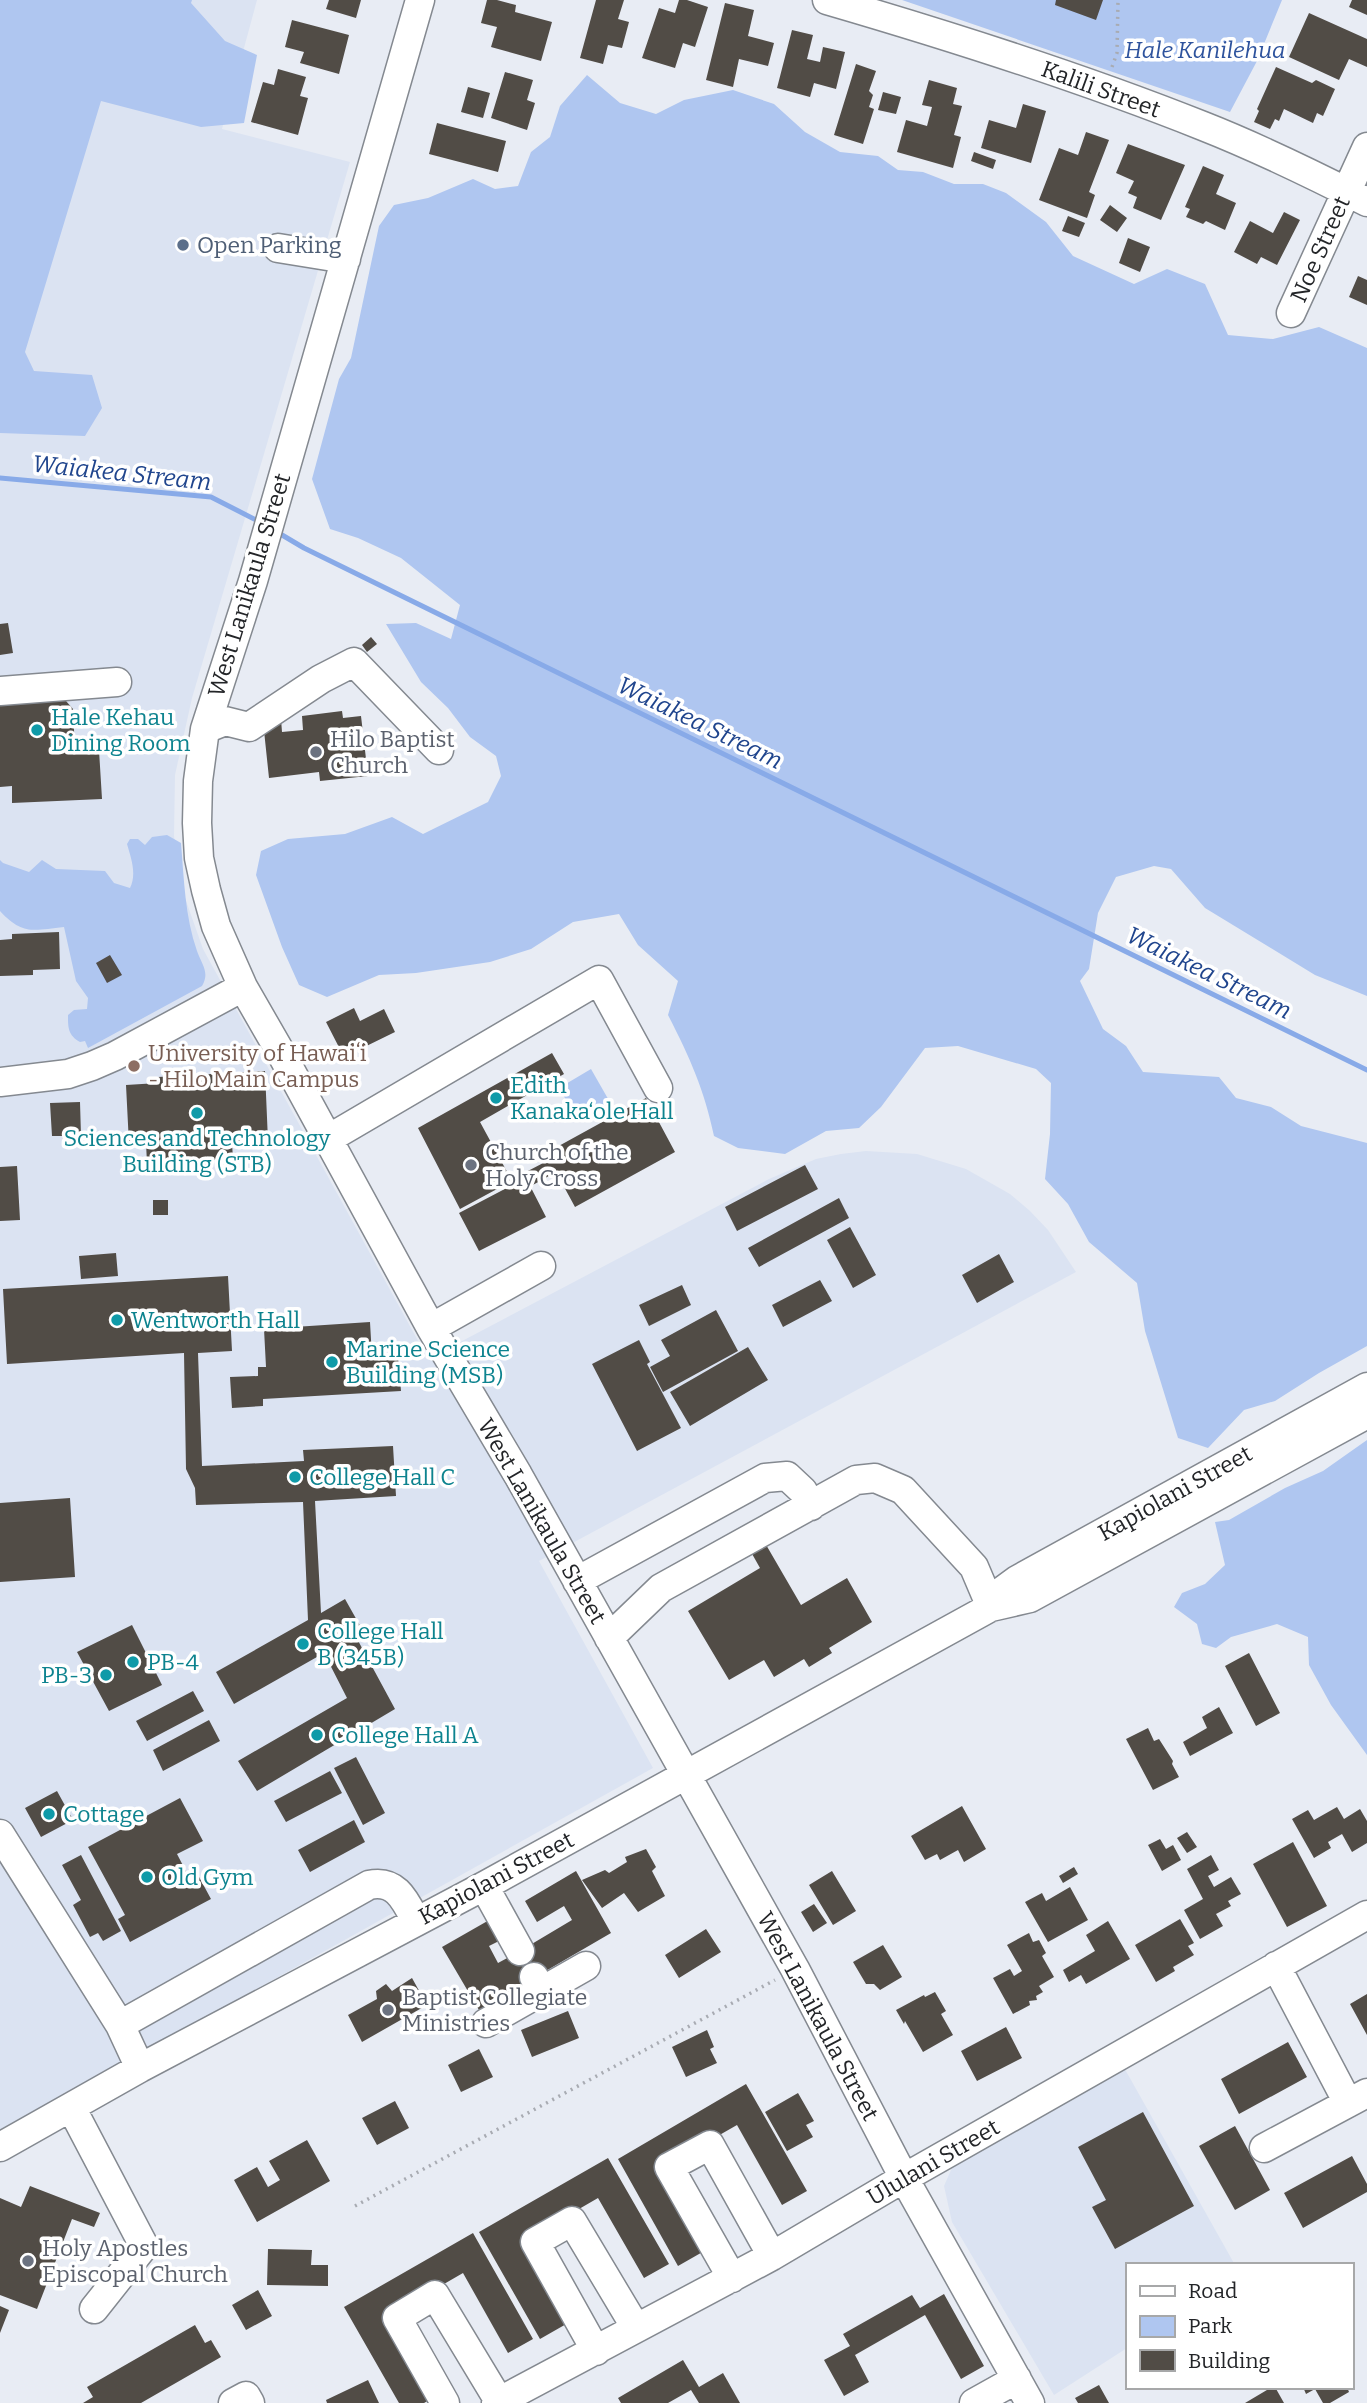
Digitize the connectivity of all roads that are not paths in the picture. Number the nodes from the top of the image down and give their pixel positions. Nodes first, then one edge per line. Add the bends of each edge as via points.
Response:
1 (419, 0) edge
2 (827, 0) edge
3 (1367, 148) edge
4 (1357, 197) edge
5 (278, 248) dead end
6 (346, 259) junction
7 (1291, 313) dead end
8 (117, 682) dead end
9 (0, 691) edge
10 (205, 729) junction
11 (439, 750) dead end
12 (243, 987) junction
13 (0, 1082) edge
14 (658, 1088) dead end
15 (328, 1139) junction
16 (541, 1266) dead end
17 (430, 1328) junction
18 (1367, 1387) edge
19 (1367, 1414) edge
20 (811, 1506) junction
21 (577, 1581) junction
22 (991, 1607) junction
23 (609, 1638) junction
24 (686, 1775) junction
25 (1, 1839) edge
26 (484, 1886) junction
27 (1367, 1915) edge
28 (416, 1921) junction
29 (520, 1951) dead end
30 (586, 1966) dead end
31 (1276, 1966) junction
32 (486, 2022) dead end
33 (120, 2025) junction
34 (140, 2068) junction
35 (1358, 2098) edge
36 (71, 2107) junction
37 (0, 2147) edge
38 (1264, 2148) dead end
39 (904, 2178) junction
40 (772, 2256) junction
41 (732, 2278) junction
42 (94, 2309) dead end
43 (636, 2328) junction
44 (596, 2351) junction
45 (1017, 2378) junction
46 (498, 2402) edge
47 (233, 2403) edge
48 (250, 2403) edge
49 (445, 2403) edge
50 (974, 2403) edge
51 (1030, 2403) edge

1 - 6 street, West Lanikaula Street
2 - 4 street, Kalili Street via 961,39 1103,88 1206,127
3 - 4 street, Noe Street
4 - 7 street, Noe Street
5 - 6 street
6 - 10 street, West Lanikaula Street
8 - 9 street
10 - 11 street via 225,722 248,727 321,678 354,662
10 - 12 street, West Lanikaula Street via 198,781 200,858 216,926
12 - 13 street via 92,1066 68,1074
12 - 15 street, West Lanikaula Street
14 - 15 street via 599,980
15 - 17 street, West Lanikaula Street
16 - 17 street
17 - 21 street, West Lanikaula Street
18 - 22 street, Kapiolani Street via 1017,1580
19 - 22 street, Kapiolani Street via 1030,1598
20 - 21 street via 788,1476 765,1478
20 - 22 street via 856,1480 875,1478 903,1490 974,1567
20 - 23 street via 660,1588
21 - 23 street, West Lanikaula Street
22 - 24 street, Kapiolani Street
23 - 24 street, West Lanikaula Street
24 - 26 street, Kapiolani Street
24 - 39 street, West Lanikaula Street via 795,1969
25 - 33 street
26 - 28 street, Kapiolani Street
26 - 29 street
27 - 31 street, Ululani Street
28 - 33 street via 397,1890 385,1884 369,1885
28 - 34 street, Kapiolani Street
30 - 32 street via 538,1984
31 - 35 street
31 - 39 street, Ululani Street
33 - 34 street
34 - 36 street, Kapiolani Street
35 - 38 street
36 - 37 street, Kapiolani Street
36 - 42 street via 144,2246
39 - 40 street, Ululani Street
39 - 45 street, West Lanikaula Street
40 - 41 street, Ululani Street
40 - 41 street via 710,2145 669,2167
41 - 43 street, Ululani Street
43 - 44 street, Ululani Street
43 - 44 street via 572,2221 535,2242
44 - 46 street, Ululani Street
45 - 50 street
45 - 51 street, West Lanikaula Street
46 - 49 street via 435,2295 397,2318
47 - 48 street via 246,2396

